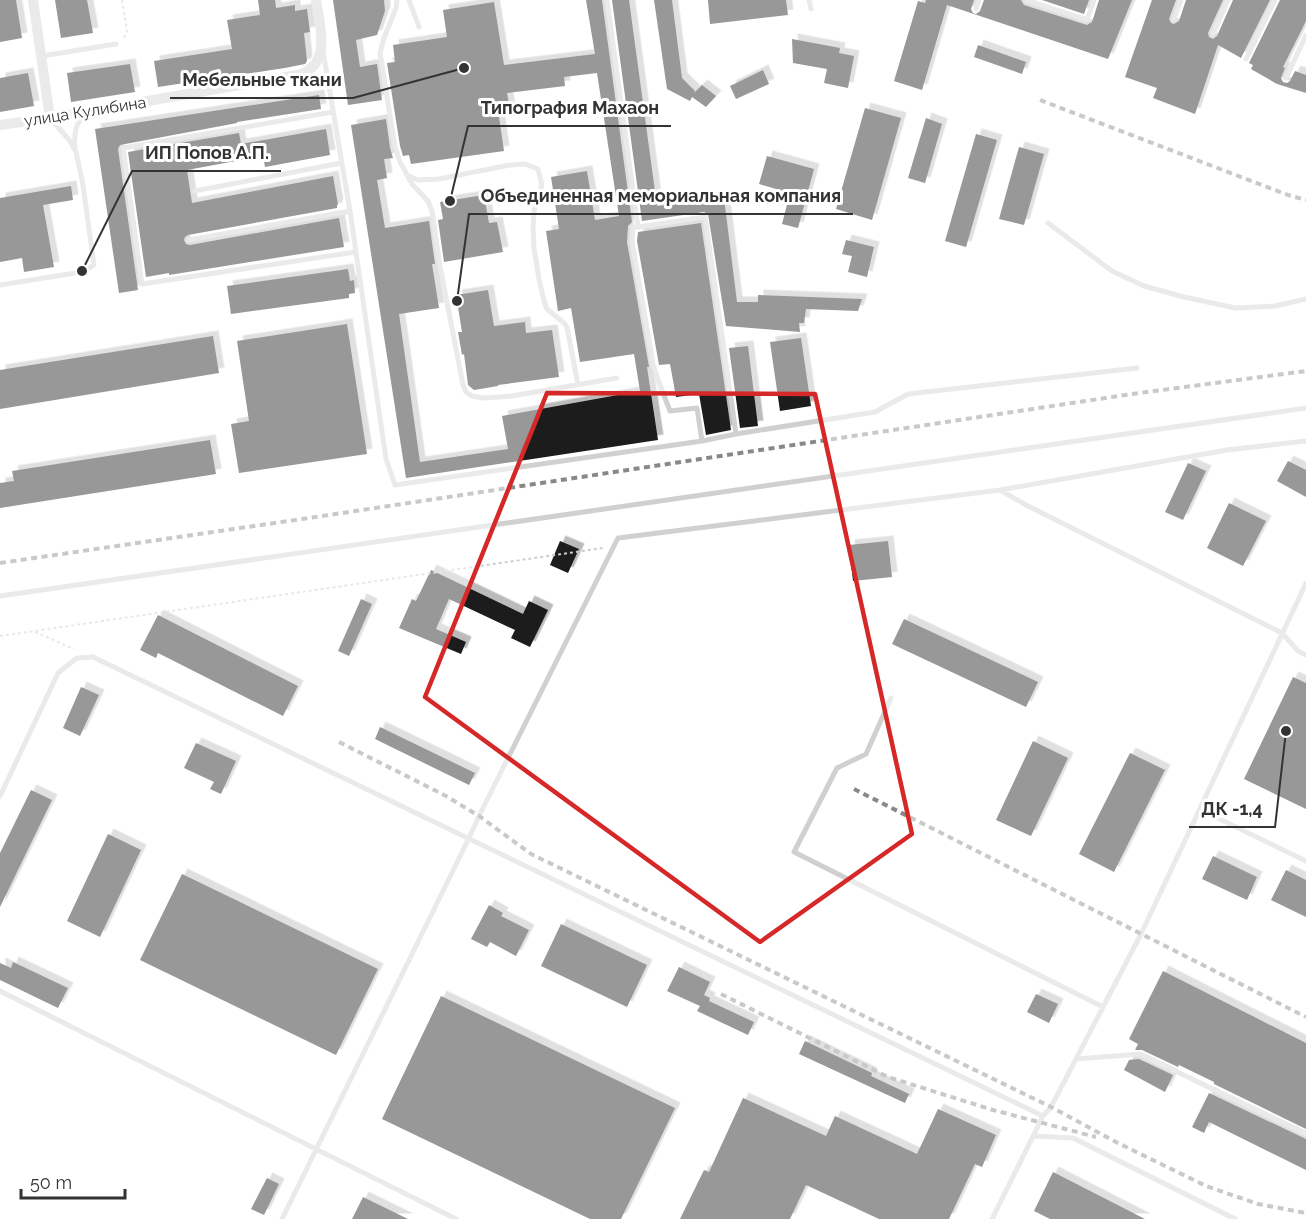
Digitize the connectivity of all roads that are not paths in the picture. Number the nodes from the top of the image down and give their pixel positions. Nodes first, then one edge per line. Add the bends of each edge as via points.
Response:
1 (33, 0) edge
2 (316, 0) edge
3 (397, 0) edge
4 (409, 0) edge
5 (607, 0) edge
6 (809, 0) edge
7 (979, 0) edge
8 (1026, 0) edge
9 (1094, 0) edge
10 (1181, 0) edge
11 (1228, 0) edge
12 (1275, 0) edge
13 (811, 9) dead end
14 (976, 9) dead end
15 (1173, 19) dead end
16 (419, 27) dead end
17 (1213, 34) dead end
18 (1306, 35) edge
19 (322, 41) junction
20 (116, 44) road end
21 (42, 56) junction
22 (1246, 58) dead end
23 (1286, 78) dead end
24 (107, 108) junction
25 (333, 112) junction
26 (50, 118) junction
27 (0, 125) edge
28 (76, 152) junction
29 (341, 163) junction
30 (407, 176) junction
31 (195, 191) dead end
32 (350, 211) junction
33 (1048, 223) dead end
34 (638, 226) junction
35 (189, 240) dead end
36 (355, 252) junction
37 (89, 268) dead end
38 (75, 273) dead end
39 (0, 285) edge
40 (1306, 299) edge
41 (1137, 368) dead end
42 (617, 378) dead end
43 (578, 385) junction
44 (1306, 408) edge
45 (736, 434) junction
46 (702, 441) junction
47 (1306, 441) edge
48 (1000, 490) junction
49 (1306, 583) edge
50 (0, 597) edge
51 (1282, 633) junction
52 (1306, 655) edge
53 (891, 698) dead end
54 (0, 796) edge
55 (1201, 810) junction
56 (469, 838) junction
57 (1306, 861) edge
58 (0, 991) edge
59 (1103, 1007) junction
60 (1076, 1059) junction
61 (1043, 1116) junction
62 (1306, 1134) edge
63 (1034, 1136) junction
64 (316, 1149) junction
65 (282, 1219) edge
66 (456, 1219) edge
67 (992, 1219) edge
68 (1235, 1219) edge

1 - 21 street
2 - 19 street, улица Кулибина
3 - 30 lane via 380,52 395,147
4 - 16 lane
5 - 34 lane
6 - 13 lane
7 - 14 lane
8 - 9 lane via 1087,20
10 - 15 lane
11 - 17 lane
12 - 22 lane
18 - 23 lane
19 - 24 street, улица Кулибина via 316,65 297,75
19 - 25 lane
20 - 21 lane
21 - 26 street
24 - 26 street, улица Кулибина
24 - 28 lane via 78,122
25 - 29 lane
25 - 36 lane via 123,148 142,284
26 - 27 street, улица Кулибина
26 - 28 lane
28 - 37 lane via 94,265
29 - 31 lane
29 - 32 lane
30 - 43 lane via 432,211 466,392 484,398
30 - 43 lane via 439,179 525,164 538,169 542,185 533,228 538,279 547,309 567,327
32 - 35 lane
32 - 36 lane
33 - 40 lane via 1112,271 1144,286 1234,308 1275,306
34 - 45 lane via 705,218
34 - 46 lane via 633,227 632,241 655,372 670,411 697,408
36 - 46 lane via 386,459 395,485
38 - 39 lane
41 - 45 lane via 908,394 875,412
42 - 43 lane
44 - 50 lane
45 - 46 lane
47 - 48 lane via 1227,450
48 - 51 lane
48 - 56 lane via 618,538
49 - 51 lane
51 - 52 lane
51 - 55 lane
53 - 59 lane via 866,754 837,768 794,852
54 - 56 lane via 58,673 76,658 93,657
55 - 57 lane
55 - 59 lane
56 - 61 lane
56 - 64 lane
58 - 64 lane
59 - 60 lane
60 - 61 lane via 1052,1107
60 - 62 lane via 1140,1054
61 - 63 lane
63 - 67 lane
63 - 68 lane via 1073,1138
64 - 65 lane
64 - 66 lane

